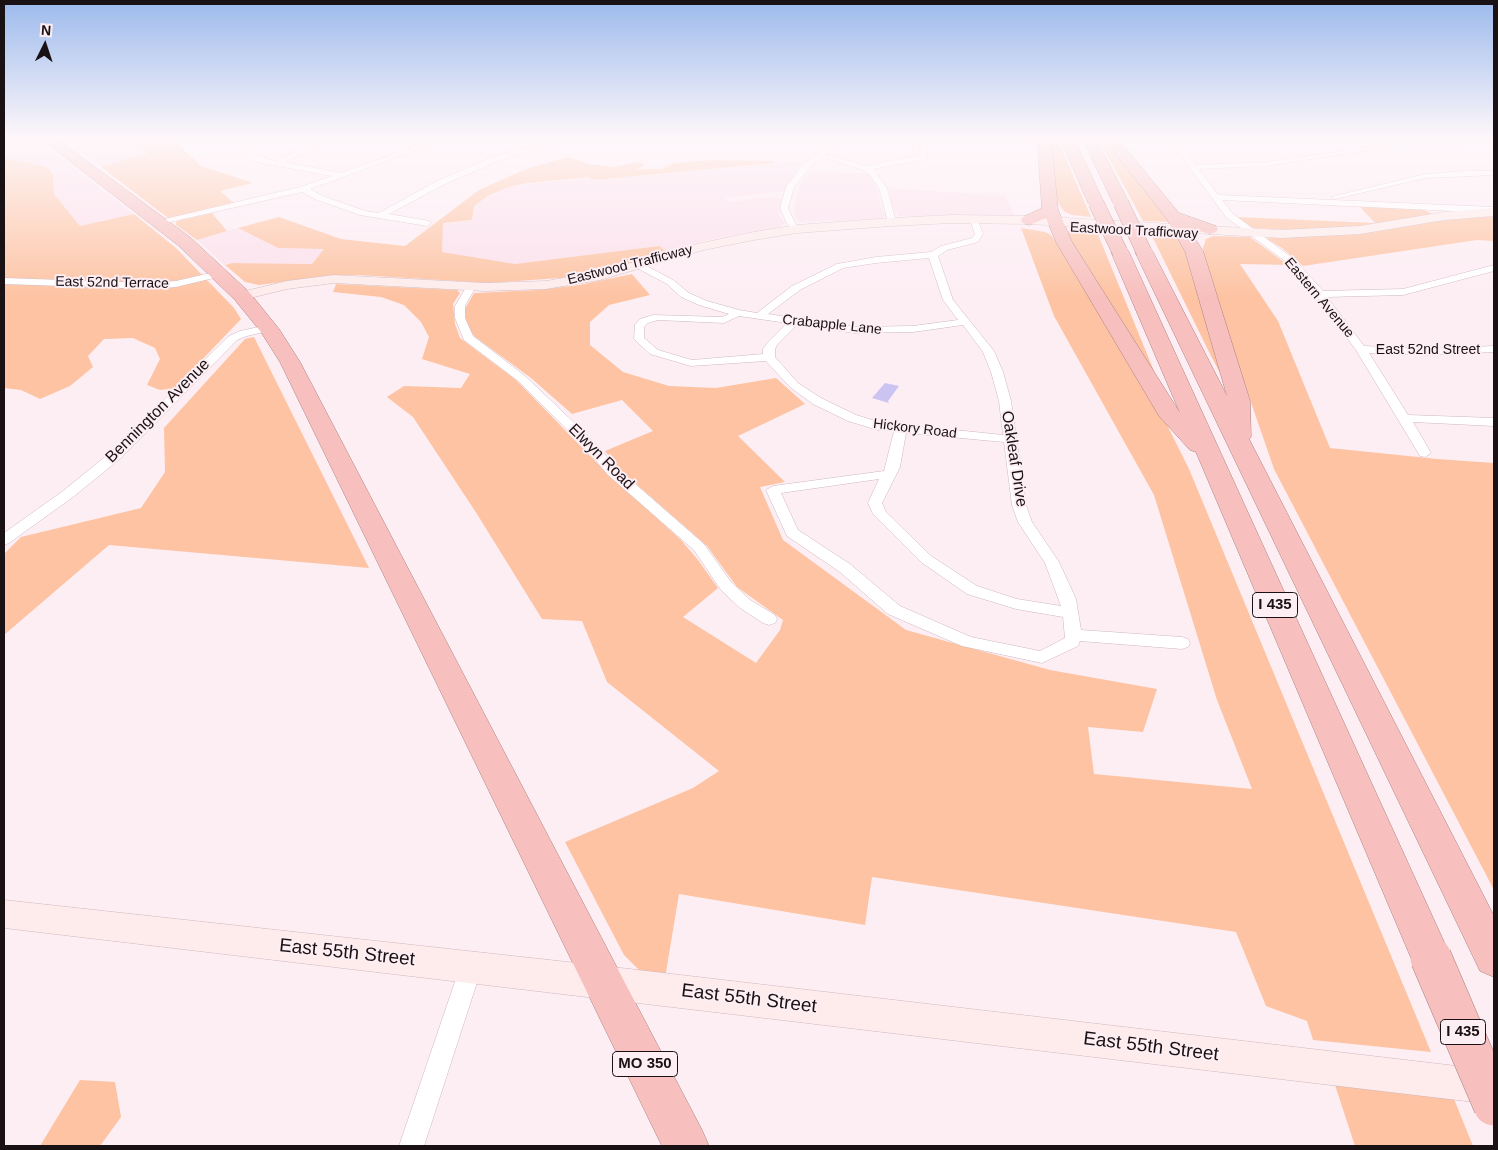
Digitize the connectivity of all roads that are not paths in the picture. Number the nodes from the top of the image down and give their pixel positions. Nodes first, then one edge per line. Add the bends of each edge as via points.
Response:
1 (118, 192) edge
2 (292, 192) edge
3 (309, 192) edge
4 (423, 192) edge
5 (789, 192) edge
6 (883, 192) edge
7 (1051, 192) edge
8 (1091, 192) edge
9 (1115, 192) edge
10 (1157, 192) edge
11 (1211, 192) edge
12 (1355, 192) edge
13 (1215, 197) junction
14 (1329, 202) junction
15 (1422, 207) junction
16 (1494, 211) edge
17 (380, 216) junction
18 (1444, 216) junction
19 (1054, 219) junction
20 (928, 220) junction
21 (1029, 220) joint
22 (892, 222) junction
23 (160, 223) junction
24 (426, 223) dead end
25 (975, 223) junction
26 (797, 229) junction
27 (1191, 231) junction
28 (1250, 233) junction
29 (1132, 252) junction
30 (933, 255) junction
31 (640, 266) junction
32 (1494, 268) edge
33 (219, 274) junction
34 (4, 280) edge
35 (471, 286) junction
36 (1320, 294) junction
37 (242, 296) junction
38 (738, 313) junction
39 (758, 317) junction
40 (794, 322) junction
41 (964, 322) junction
42 (268, 328) junction
43 (1361, 349) junction
44 (1494, 349) edge
45 (769, 357) junction
46 (1404, 418) junction
47 (1494, 422) edge
48 (901, 429) junction
49 (1009, 439) junction
50 (1239, 444) junction
51 (1425, 453) dead end
52 (1211, 458) junction
53 (889, 474) junction
54 (4, 525) edge
55 (20, 527) junction
56 (4, 540) edge
57 (1070, 613) junction
58 (769, 619) dead end
59 (1074, 635) junction
60 (1182, 643) dead end
61 (4, 914) edge
62 (1494, 957) edge
63 (471, 967) junction
64 (604, 982) junction
65 (1494, 1088) edge
66 (1494, 1105) edge
67 (411, 1146) edge
68 (686, 1146) edge

1 - 23 highway
2 - 23 street
3 - 17 street via 341,206
4 - 17 street
5 - 26 street via 785,200 786,216
6 - 22 street
7 - 19 highway
8 - 29 highway, I 435, bridge
9 - 29 highway, I 435, bridge
10 - 27 highway
11 - 13 street, Eastern Avenue
12 - 14 street via 1336,196
13 - 14 street
13 - 28 street, Eastern Avenue via 1229,216
14 - 15 street
15 - 16 street
15 - 18 street
16 - 18 main road, Eastwood Trafficway
17 - 24 street
18 - 28 main road, Eastwood Trafficway via 1343,231
19 - 21 highway
19 - 25 main road, Eastwood Trafficway
19 - 27 main road, Eastwood Trafficway
19 - 52 highway via 1064,242 1170,416
20 - 21 main road, Eastwood Trafficway
20 - 22 main road, Eastwood Trafficway
20 - 25 main road, Eastwood Trafficway
22 - 26 main road, Eastwood Trafficway
23 - 33 highway
25 - 30 street via 979,234 975,240 944,248
26 - 31 main road, Eastwood Trafficway via 719,243
27 - 28 main road, Eastwood Trafficway
27 - 50 highway via 1239,401
28 - 36 street, Eastern Avenue via 1292,262
29 - 50 highway, I 435
29 - 52 highway, I 435
30 - 39 street via 840,266 802,285
30 - 41 street, Oakleaf Drive via 948,300
31 - 35 main road, Eastwood Trafficway via 572,282
31 - 38 street via 670,282 685,295
32 - 36 street via 1403,292
33 - 34 street, East 52nd Terrace via 153,286
33 - 37 highway
35 - 37 main road, Eastwood Trafficway via 334,280 287,285
35 - 58 street, Elwyn Road via 460,306 460,318 468,338 522,378 613,472 699,547 726,586 745,604
36 - 43 street, Eastern Avenue
37 - 42 highway
38 - 39 street, Crabapple Lane
38 - 45 street via 724,320 657,317 644,321 639,327 639,339 654,352 691,363
39 - 40 street, Crabapple Lane
40 - 41 street, Crabapple Lane via 874,331
40 - 45 street via 773,343
41 - 49 street, Oakleaf Drive via 988,351 997,372 1005,401
42 - 55 street, Bennington Avenue via 233,338 116,455
42 - 64 highway via 290,362
43 - 44 street, East 52nd Street via 1427,352
43 - 46 street, Eastern Avenue
45 - 48 street, Hickory Road via 794,385 817,401 852,418
46 - 47 street
46 - 51 street, Eastern Avenue
48 - 49 street, Hickory Road
48 - 53 street
49 - 57 street, Oakleaf Drive via 1022,514 1052,562 1068,599
50 - 62 highway, I 435
52 - 66 highway, I 435, bridge
53 - 57 street via 875,503 880,514 926,559 972,590 1016,604
53 - 59 street via 773,490 792,533 845,568 894,610 968,642 1042,657 1072,642
54 - 55 street
55 - 56 street, Bennington Avenue
57 - 59 street, Oakleaf Drive
59 - 60 street
61 - 63 main road, East 55th Street
63 - 64 main road, East 55th Street
63 - 67 street
64 - 65 main road, East 55th Street
64 - 68 highway, MO 350

